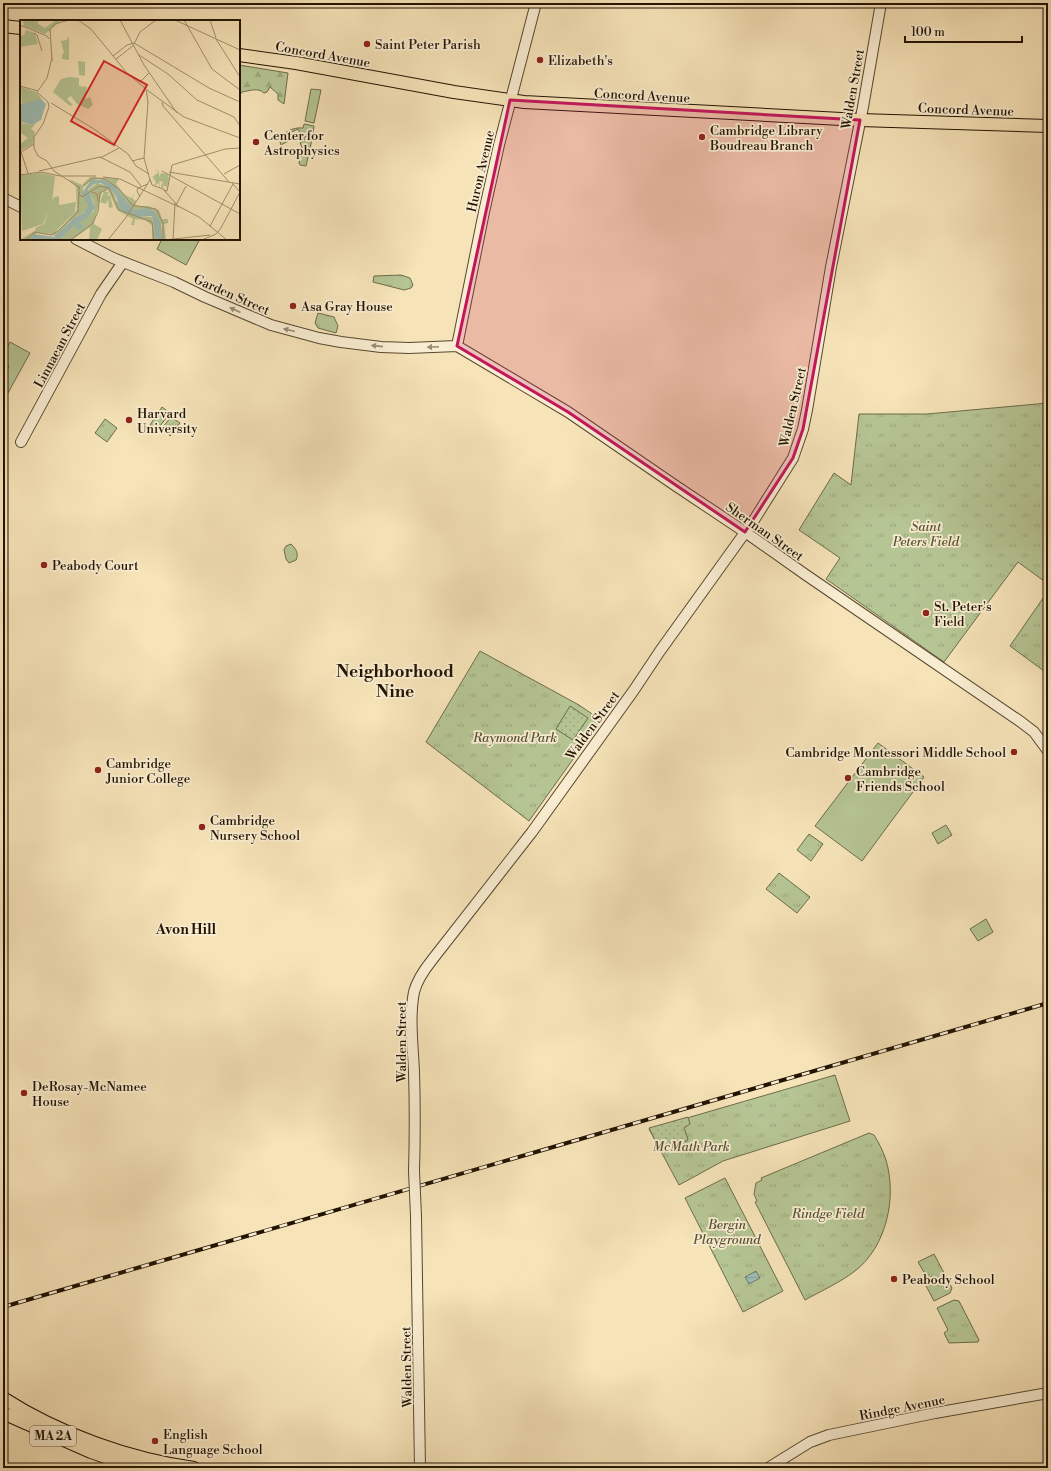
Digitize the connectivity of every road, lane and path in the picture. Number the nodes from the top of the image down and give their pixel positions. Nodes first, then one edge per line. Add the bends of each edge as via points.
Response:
1 (536, 3) edge
2 (880, 3) edge
3 (3, 26) edge
4 (20, 28) edge
5 (240, 55) edge
6 (510, 100) junction
7 (860, 120) junction
8 (1048, 126) edge
9 (3, 198) edge
10 (20, 206) edge
11 (78, 240) edge
12 (123, 262) junction
13 (457, 346) junction
14 (21, 442) dead end
15 (745, 532) junction
16 (1048, 751) edge
17 (1048, 1393) edge
18 (3, 1398) edge
19 (3, 1413) edge
20 (162, 1466) edge
21 (137, 1468) edge
22 (194, 1468) edge
23 (420, 1468) edge
24 (768, 1468) edge

1 - 6 street, Huron Avenue
2 - 7 street, Walden Street
3 - 4 main road
5 - 6 main road, Concord Avenue
6 - 7 main road, Concord Avenue via 560,105
6 - 13 street, Huron Avenue
7 - 8 main road, Concord Avenue
7 - 15 street, Walden Street via 803,429 793,458
9 - 10 street
11 - 12 street, Garden Street
13 -> 12 street, Garden Street via 381,347 319,338 271,325
12 - 14 street, Linnaean Street via 101,294
13 - 15 street, Sherman Street via 568,412
15 - 16 street, Sherman Street via 1021,722 1034,732
15 - 23 street, Walden Street, bridge via 532,832 418,979 414,992 412,1037
17 - 24 street, Rindge Avenue via 829,1435 810,1442
18 - 20 main road, MA 2A via 43,1420 89,1440
19 - 21 main road, MA 2A via 91,1452
20 - 22 main road, MA 2A

